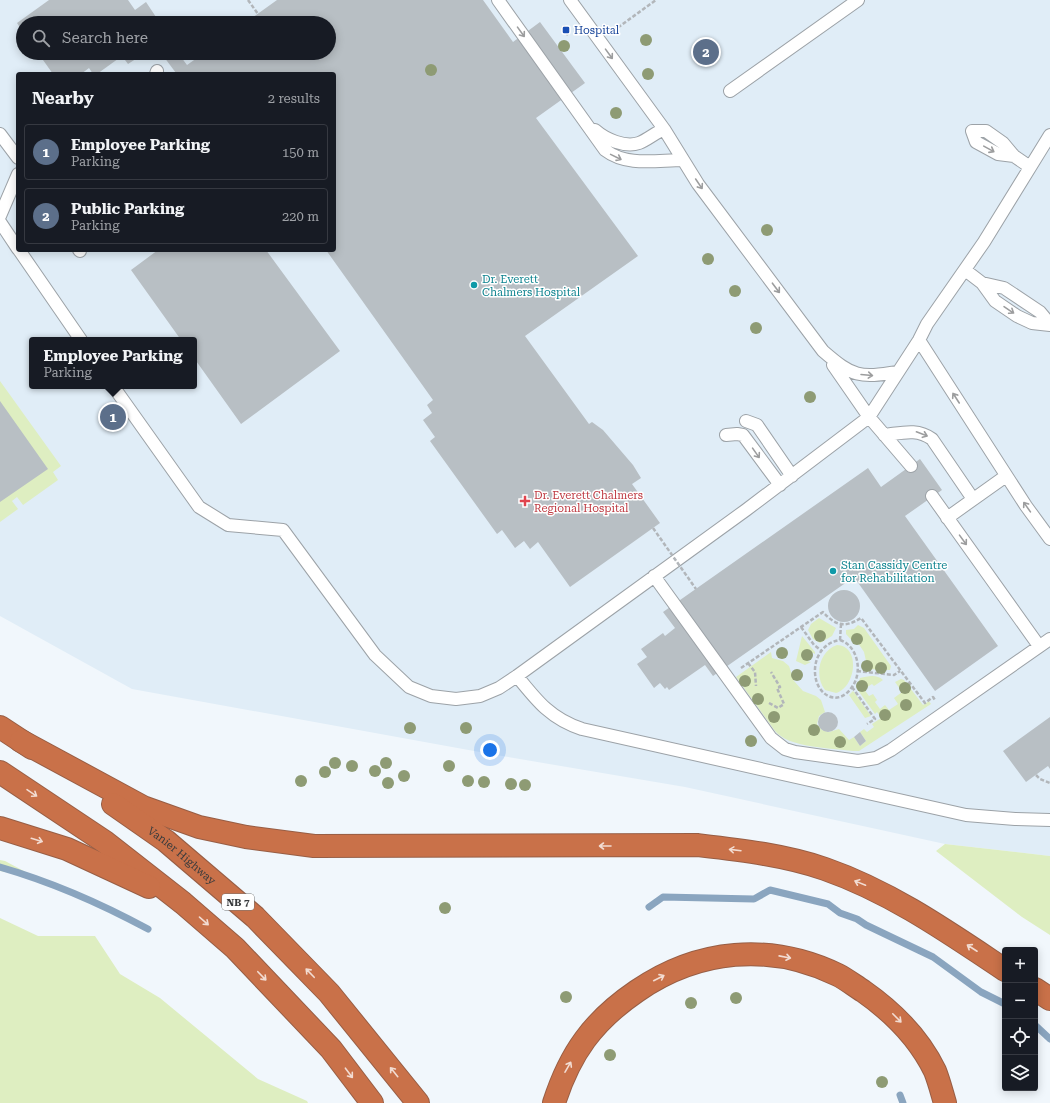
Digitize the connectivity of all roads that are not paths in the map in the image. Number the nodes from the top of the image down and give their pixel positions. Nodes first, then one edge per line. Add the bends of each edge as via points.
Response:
1 (498, 0) edge
2 (570, 0) edge
3 (858, 0) edge
4 (730, 91) dead end
5 (589, 126) junction
6 (664, 129) junction
7 (0, 134) edge
8 (1050, 135) edge
9 (16, 155) edge
10 (1014, 156) dead end
11 (684, 160) junction
12 (1030, 167) junction
13 (16, 179) edge
14 (0, 216) edge
15 (0, 222) edge
16 (16, 247) edge
17 (19, 252) edge
18 (965, 270) junction
19 (1050, 325) edge
20 (79, 337) edge
21 (919, 340) junction
22 (823, 351) junction
23 (898, 372) junction
24 (115, 389) edge
25 (869, 417) junction
26 (746, 421) dead end
27 (884, 435) junction
28 (726, 436) dead end
29 (911, 466) dead end
30 (792, 476) junction
31 (1006, 476) junction
32 (780, 486) junction
33 (932, 496) dead end
34 (973, 499) junction
35 (947, 518) junction
36 (1050, 539) edge
37 (654, 576) junction
38 (1050, 639) edge
39 (1039, 646) junction
40 (517, 676) junction
41 (0, 727) edge
42 (21, 741) junction
43 (0, 772) edge
44 (1050, 820) edge
45 (0, 828) edge
46 (183, 903) junction
47 (1002, 968) edge
48 (1038, 991) edge
49 (1050, 999) edge
50 (372, 1103) edge
51 (418, 1103) edge
52 (554, 1103) edge
53 (945, 1103) edge

1 -> 5 lane
2 -> 6 lane
3 - 4 lane
5 - 6 lane via 601,135 627,144 639,143
5 -> 11 lane via 605,150 620,159
6 - 11 lane
7 - 9 lane
8 - 12 lane
10 - 12 lane
11 -> 22 lane via 698,184
12 - 18 lane
13 - 14 lane
15 - 16 lane
17 - 20 lane
18 - 19 lane via 982,283 995,301 1017,316 1032,323
18 - 21 lane via 927,324
21 - 23 lane
31 -> 21 lane
22 -> 23 lane via 844,370 860,375 873,376
22 - 25 lane
23 - 25 lane
24 - 40 lane via 199,507 228,525 283,530 375,655 409,687 431,696 456,699 480,696
25 - 27 lane
25 - 30 lane
26 - 30 lane via 757,425
27 - 29 lane
27 -> 34 lane via 913,431 924,433 932,439
28 -> 32 lane via 743,436
30 - 32 lane
31 - 34 lane
36 -> 31 lane
32 - 37 lane
33 - 35 lane
34 - 35 lane
35 -> 39 lane
37 - 39 lane via 771,738 785,749 867,760 891,750
37 - 40 lane
38 - 39 lane
40 - 44 lane via 540,704 552,714 566,724 582,729 966,814
41 - 42 highway, Vanier Highway / NB 7
47 -> 42 highway via 923,916 872,888 824,869 778,858 697,845 314,846 246,837 199,827 143,807
51 -> 42 highway, Vanier Highway / NB 7 via 329,993 255,917 166,841
43 -> 46 highway via 105,842
45 -> 46 highway via 67,849
46 -> 50 highway via 235,948 288,1002 331,1049
48 - 49 highway
52 -> 53 highway via 562,1079 587,1036 613,1008 649,983 676,969 736,954 766,954 814,965 839,975 880,1003 914,1038 935,1071

